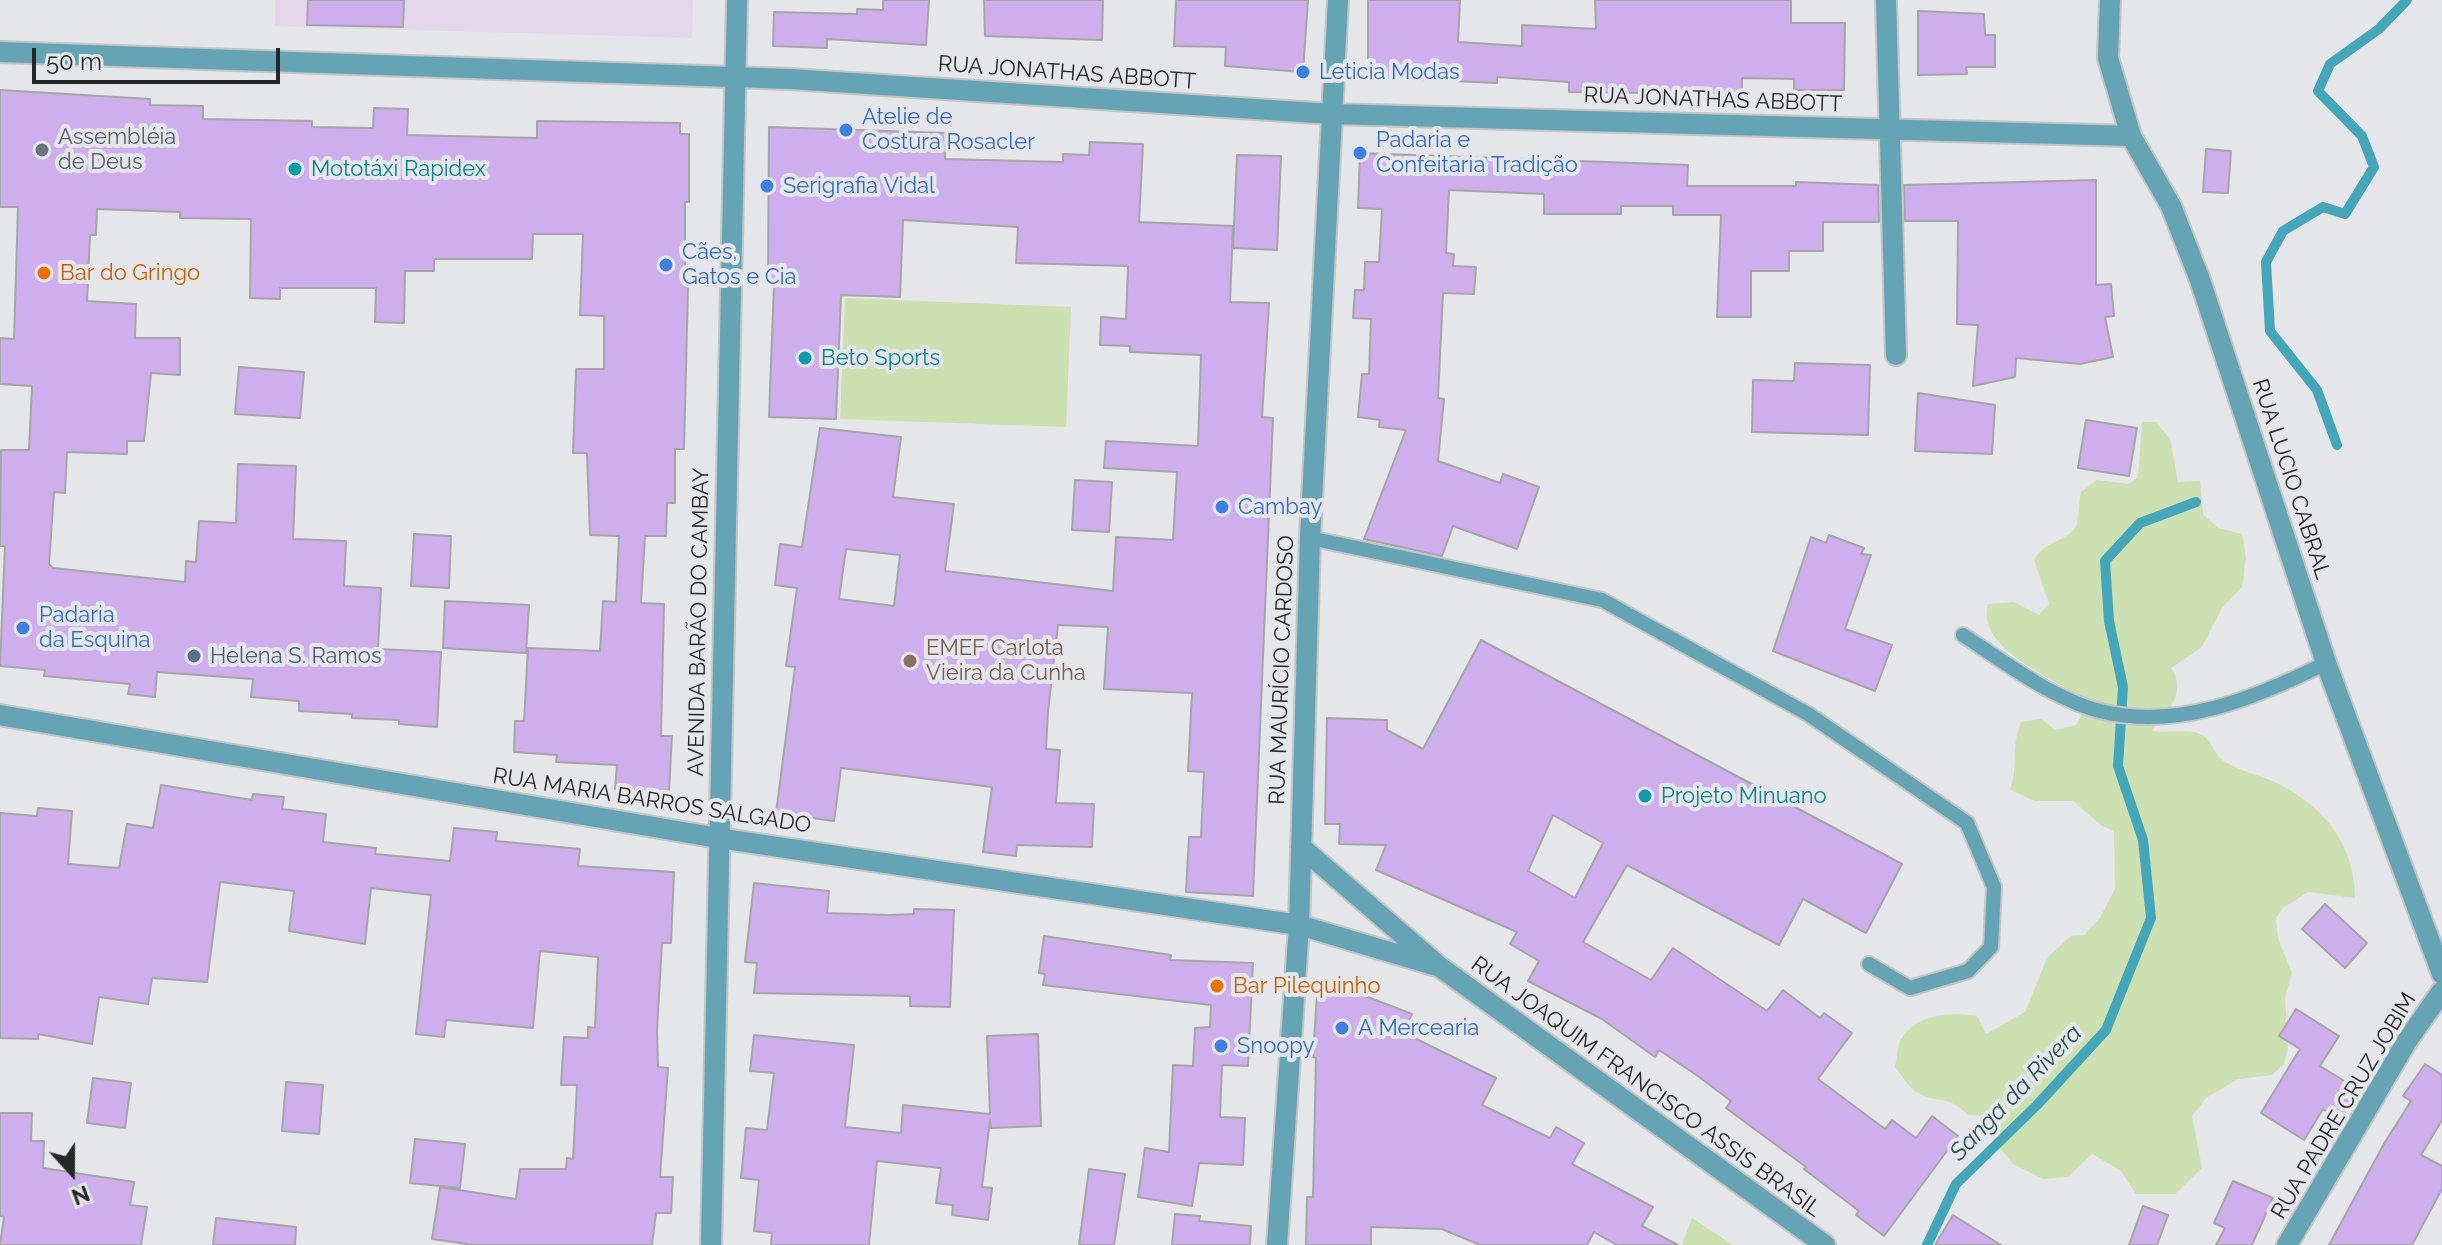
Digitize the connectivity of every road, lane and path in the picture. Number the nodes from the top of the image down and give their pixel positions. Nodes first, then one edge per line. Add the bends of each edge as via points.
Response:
1 (737, 0) edge
2 (1338, 0) edge
3 (1886, 0) edge
4 (2110, 0) edge
5 (0, 52) edge
6 (735, 78) junction
7 (1332, 114) junction
8 (1890, 129) junction
9 (2131, 136) junction
10 (1896, 355) dead end
11 (1310, 538) junction
12 (1963, 635) dead end
13 (2326, 663) junction
14 (0, 715) edge
15 (718, 838) junction
16 (1301, 847) junction
17 (1299, 925) junction
18 (1869, 964) dead end
19 (1440, 967) junction
20 (2442, 974) edge
21 (2442, 991) edge
22 (711, 1245) edge
23 (1277, 1245) edge
24 (1825, 1245) edge
25 (2287, 1245) edge

1 - 6 street, AVENIDA BARÃO DO CAMBAY
2 - 7 street, RUA MAURÍCIO CARDOSO
3 - 8 street
4 - 9 street, RUA LUCIO CABRAL via 2108,58
5 - 6 street, RUA JONATHAS ABBOTT
6 - 7 street, RUA JONATHAS ABBOTT
6 - 15 street, AVENIDA BARÃO DO CAMBAY
7 - 8 street, RUA JONATHAS ABBOTT
7 - 11 street, RUA MAURÍCIO CARDOSO
8 - 9 street, RUA JONATHAS ABBOTT
8 - 10 street
9 - 13 street, RUA LUCIO CABRAL via 2171,206 2200,280
11 - 16 street, RUA MAURÍCIO CARDOSO
11 - 18 lane via 1602,600 1808,714 1967,823 1994,887 1991,947 1968,971 1910,988
12 - 13 lane via 2028,677 2095,710 2144,717 2212,710 2281,686
13 - 20 street, RUA LUCIO CABRAL
14 - 15 street, RUA MARIA BARROS SALGADO
15 - 17 street, RUA MARIA BARROS SALGADO
15 - 22 street, AVENIDA BARÃO DO CAMBAY
16 - 17 street, RUA MAURÍCIO CARDOSO
16 - 19 street, RUA JOAQUIM FRANCISCO ASSIS BRASIL
17 - 19 street, RUA JOAQUIM FRANCISCO ASSIS BRASIL
17 - 23 street, RUA MAURÍCIO CARDOSO
19 - 24 street, RUA JOAQUIM FRANCISCO ASSIS BRASIL
21 - 25 street, RUA PADRE CRUZ JOBIM

